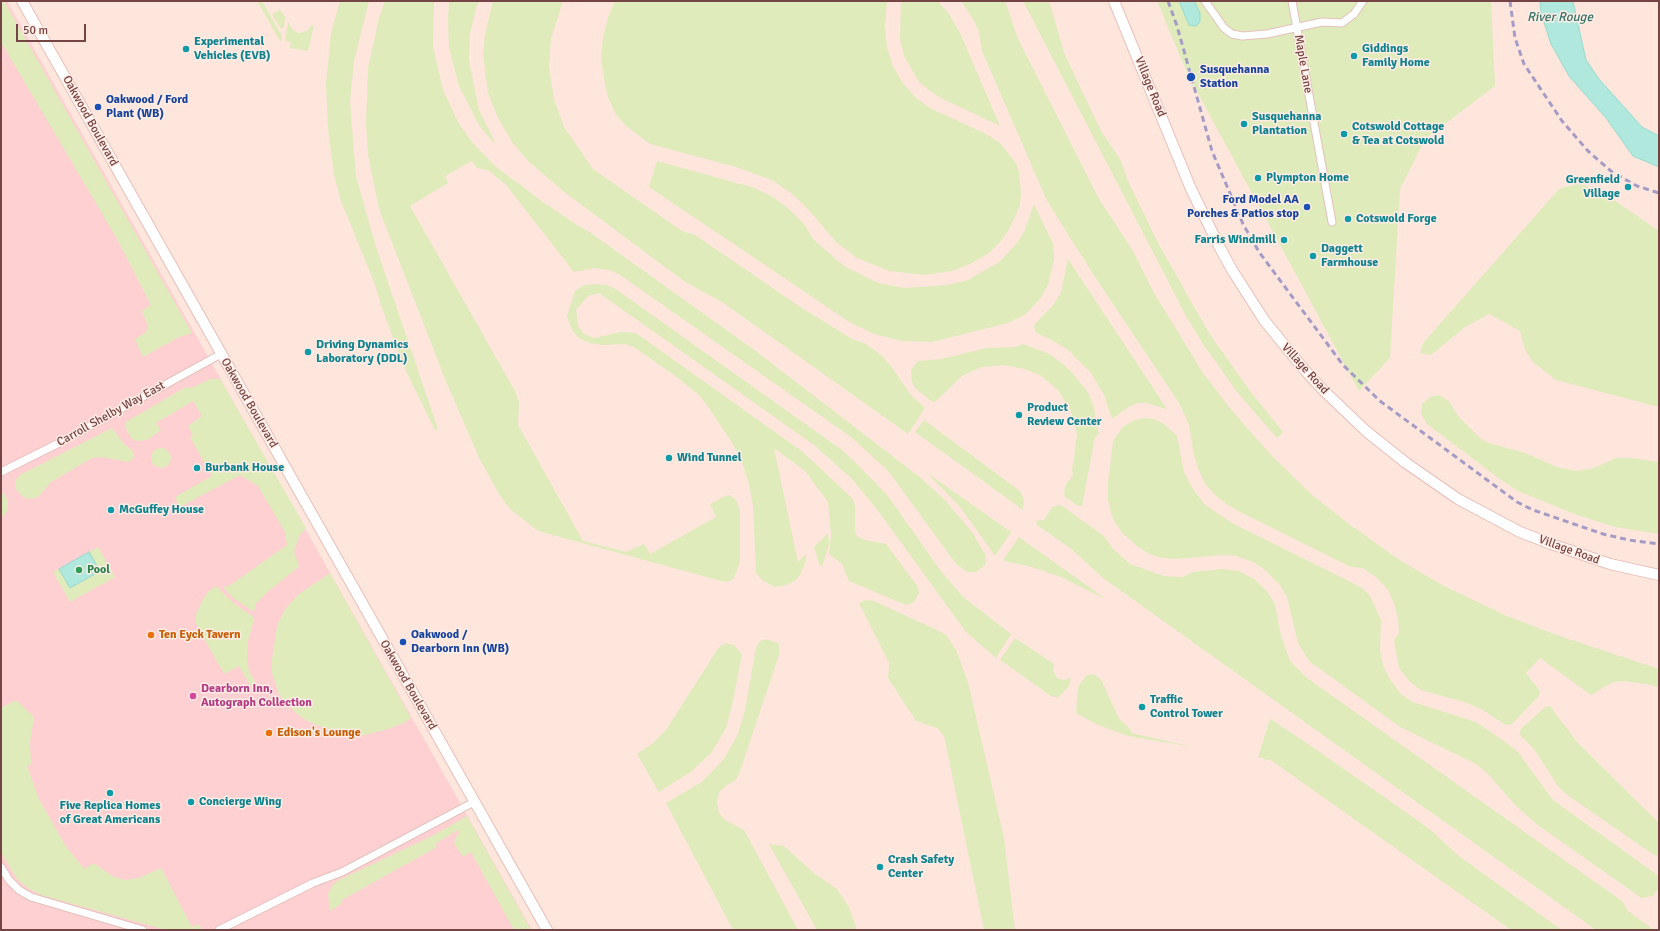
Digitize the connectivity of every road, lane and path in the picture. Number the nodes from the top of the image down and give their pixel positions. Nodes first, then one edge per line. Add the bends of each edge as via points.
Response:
1 (22, 1) edge
2 (1114, 1) edge
3 (1205, 1) edge
4 (1292, 1) edge
5 (1363, 1) edge
6 (1296, 27) junction
7 (1332, 222) dead end
8 (221, 354) junction
9 (1, 472) edge
10 (1659, 575) edge
11 (474, 802) junction
12 (1, 867) edge
13 (144, 930) edge
14 (219, 930) edge
15 (547, 930) edge

1 - 8 main road, Oakwood Boulevard
2 - 10 main road, Village Road via 1191,189 1219,246 1264,320 1323,390 1372,436 1458,499 1520,532 1550,544 1610,564
3 - 6 street via 1224,28 1232,34 1251,36
4 - 6 street, Maple Lane
5 - 6 street via 1347,21 1342,23 1322,22
6 - 7 street, Maple Lane
8 - 9 street, Carroll Shelby Way East
8 - 11 main road, Oakwood Boulevard
11 - 14 street via 342,872 313,883
11 - 15 main road, Oakwood Boulevard
12 - 13 street via 19,890 31,897

